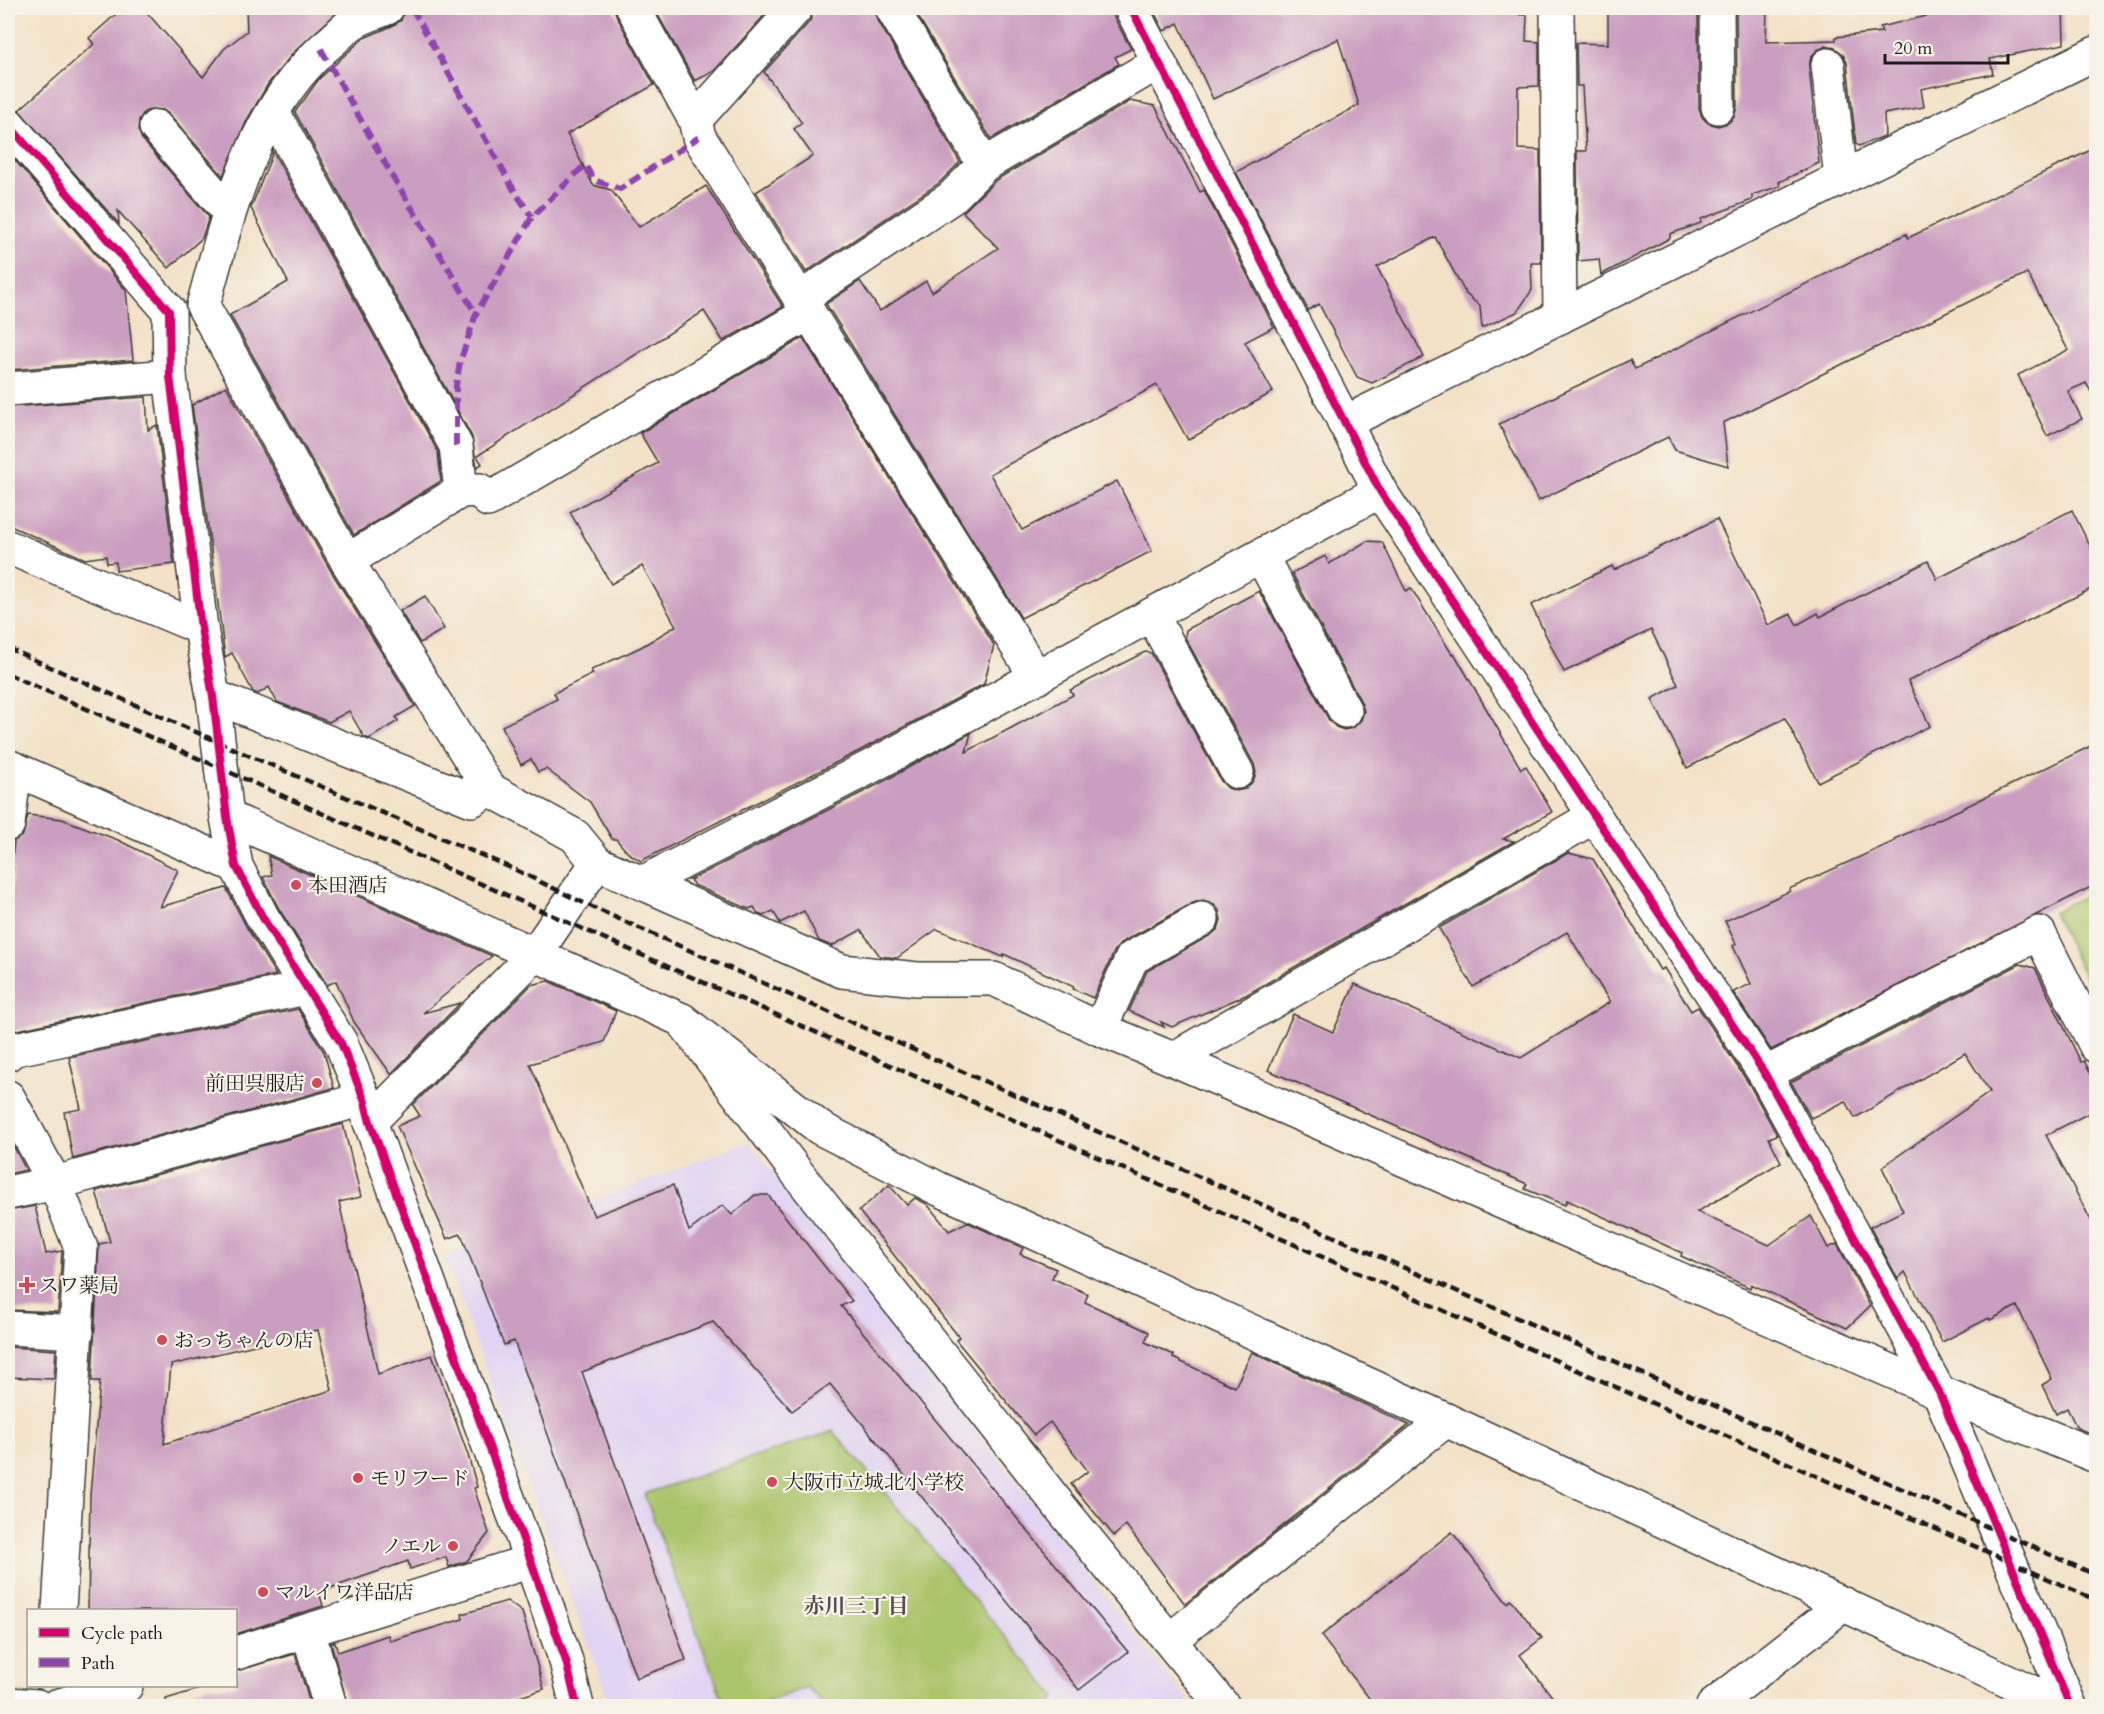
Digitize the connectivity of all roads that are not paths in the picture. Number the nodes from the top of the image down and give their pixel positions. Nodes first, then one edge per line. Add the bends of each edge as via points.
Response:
1 (387, 8) edge
2 (633, 8) edge
3 (796, 8) edge
4 (892, 8) edge
5 (1131, 8) edge
6 (1557, 8) edge
7 (1717, 8) edge
8 (2097, 52) edge
9 (1159, 62) junction
10 (1828, 65) dead end
11 (1718, 107) dead end
12 (273, 112) junction
13 (695, 120) junction
14 (8, 124) edge
15 (156, 128) dead end
16 (984, 165) junction
17 (1841, 178) junction
18 (229, 212) junction
19 (203, 306) junction
20 (805, 306) junction
21 (169, 311) junction
22 (1560, 317) junction
23 (170, 376) junction
24 (8, 389) edge
25 (1344, 423) junction
26 (461, 491) junction
27 (1380, 491) junction
28 (8, 547) edge
29 (1261, 556) junction
30 (347, 561) junction
31 (1152, 615) junction
32 (201, 628) junction
33 (1037, 678) junction
34 (213, 696) junction
35 (1345, 711) dead end
36 (11, 767) edge
37 (1237, 772) dead end
38 (489, 789) junction
39 (1595, 816) junction
40 (227, 817) junction
41 (8, 824) edge
42 (597, 863) junction
43 (237, 866) junction
44 (642, 883) junction
45 (1202, 919) dead end
46 (535, 954) junction
47 (306, 988) junction
48 (682, 1020) junction
49 (1100, 1029) junction
50 (2097, 1046) edge
51 (8, 1054) edge
52 (1173, 1059) junction
53 (1765, 1074) junction
54 (8, 1097) edge
55 (367, 1110) junction
56 (55, 1183) junction
57 (8, 1193) edge
58 (8, 1328) edge
59 (77, 1332) junction
60 (1939, 1392) junction
61 (1446, 1420) junction
62 (2097, 1456) edge
63 (531, 1561) junction
64 (1844, 1604) junction
65 (58, 1609) edge
66 (308, 1631) junction
67 (1170, 1640) junction
68 (237, 1653) edge
69 (54, 1687) edge
70 (123, 1687) edge
71 (8, 1704) edge
72 (37, 1707) edge
73 (54, 1707) edge
74 (330, 1707) edge
75 (577, 1707) edge
76 (1224, 1707) edge
77 (1713, 1707) edge
78 (2062, 1707) edge
79 (2070, 1707) edge

1 - 12 street via 354,22 321,49
2 - 13 street
3 - 13 street
4 - 16 street
5 - 9 street
6 - 22 street
7 - 11 street
8 - 17 street
9 - 16 street
9 - 25 street
10 - 17 street
12 - 18 street via 258,138
12 - 26 street via 456,446
13 - 20 street via 699,137
14 - 21 street
15 - 18 street
16 - 20 street via 951,198
17 - 22 street
18 - 19 street
19 - 21 street
19 - 30 street
20 - 26 street via 488,500 479,490
20 - 33 street
21 - 23 street
22 - 25 street
23 - 24 street
23 - 32 street
25 - 27 street
26 - 30 street
27 - 29 street
27 - 39 street
28 - 32 street
29 - 31 street
29 - 35 street
30 - 38 street
31 - 33 street
31 - 37 street
32 - 34 street
33 - 44 street
34 - 38 street via 471,800
34 - 40 street
36 - 41 street
36 - 43 street
38 - 42 street via 575,836
39 - 52 street
39 - 53 street
40 - 43 street
40 - 46 street
42 - 44 street
42 - 46 street
43 - 47 street
44 - 49 street via 842,971 917,979 994,979
45 - 49 street via 1132,958
46 - 48 street
46 - 55 street
47 - 51 street via 11,1050
47 - 55 street via 341,1042
48 - 61 street via 820,1128 939,1190
48 - 67 street via 1061,1508
49 - 52 street
50 - 53 street via 2039,933
52 - 60 street
53 - 60 street
54 - 56 street
55 - 56 street
55 - 63 street
56 - 57 street
56 - 59 street via 81,1248
58 - 59 street
59 - 65 street
60 - 62 street
60 - 79 street
61 - 64 street
61 - 67 street
63 - 66 street
63 - 75 street via 566,1661
64 - 77 street
64 - 78 street
66 - 68 street
66 - 74 street
67 - 76 street
69 - 73 street
70 - 73 street
71 - 72 street

